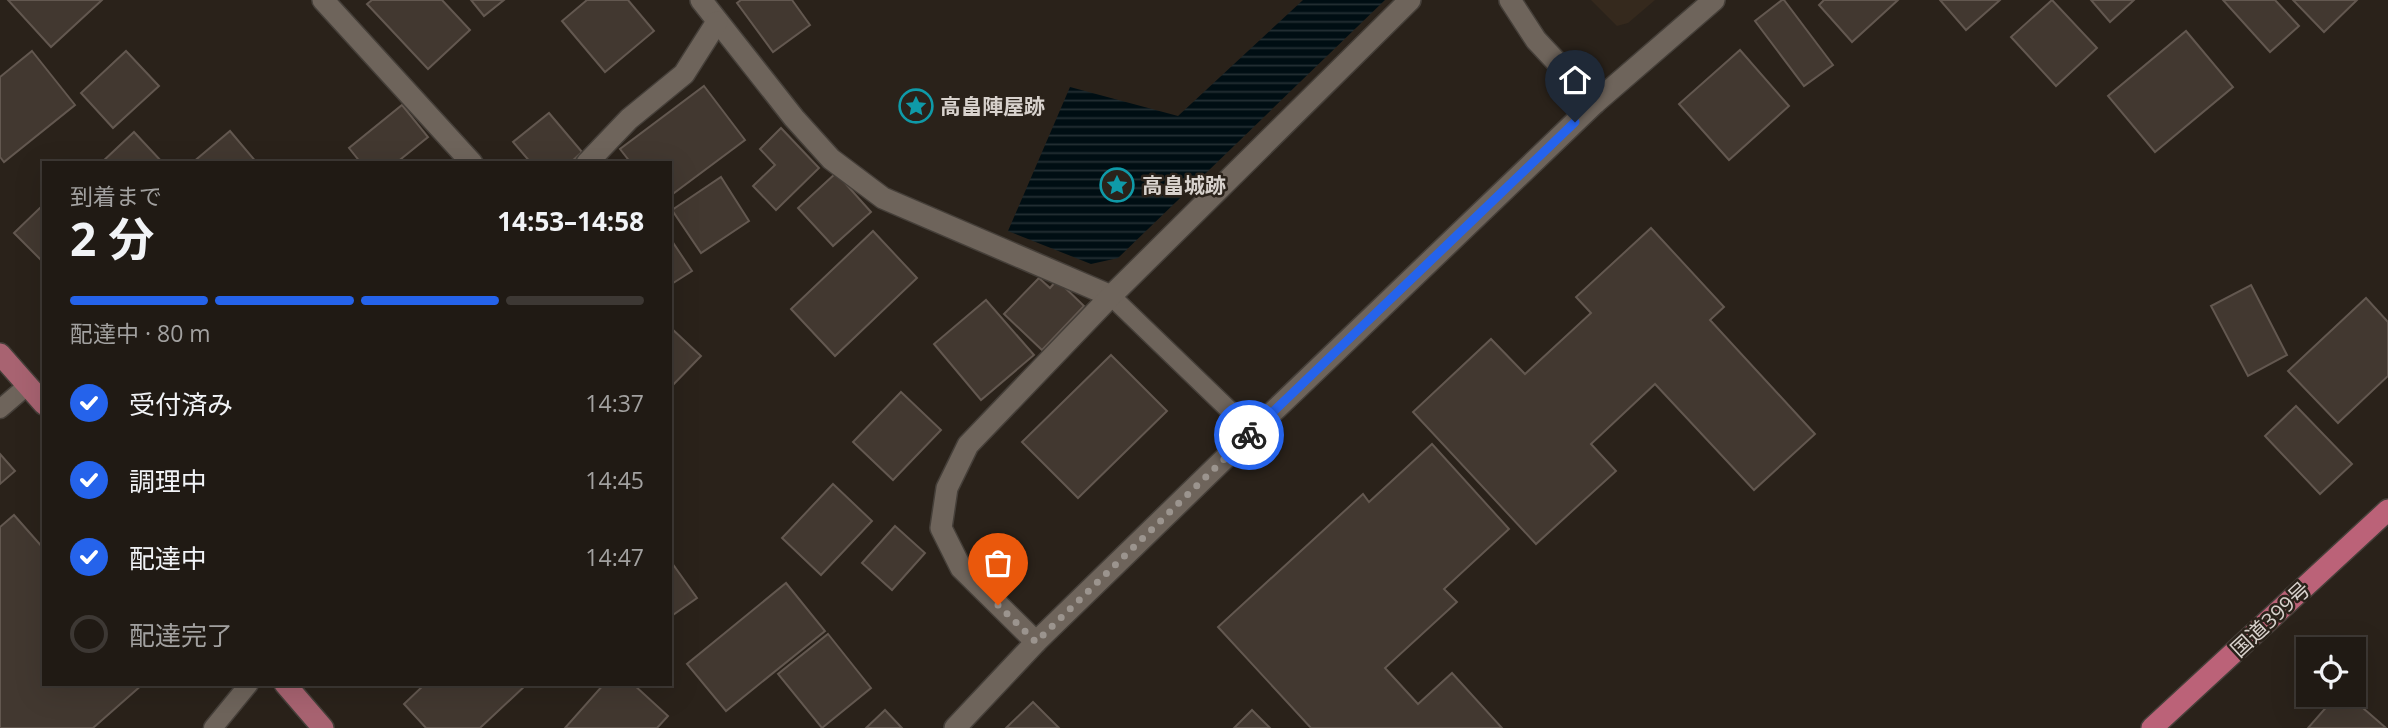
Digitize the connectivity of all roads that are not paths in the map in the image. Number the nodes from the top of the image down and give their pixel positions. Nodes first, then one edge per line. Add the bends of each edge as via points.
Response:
1 (323, 0) edge
2 (701, 0) edge
3 (1410, 0) edge
4 (1510, 0) edge
5 (1714, 0) edge
6 (717, 22) junction
7 (1595, 103) junction
8 (470, 161) edge
9 (589, 161) edge
10 (1111, 296) junction
11 (0, 354) edge
12 (28, 385) junction
13 (42, 402) edge
14 (0, 409) edge
15 (1252, 432) junction
16 (2388, 510) edge
17 (1036, 642) junction
18 (247, 686) edge
19 (287, 686) edge
20 (213, 728) edge
21 (323, 728) edge
22 (955, 728) edge
23 (2152, 728) edge

1 - 8 street
2 - 6 street
3 - 10 street
4 - 7 street via 1536,40
5 - 7 street
6 - 9 street via 684,74 629,119
6 - 10 street via 831,159 883,198
7 - 15 street
10 - 15 lane
10 - 17 street via 968,445 947,488 941,528 961,568
11 - 12 main road
12 - 13 main road
12 - 14 lane
15 - 17 street
16 - 23 highway, 国道399号
17 - 22 street
18 - 20 lane
19 - 21 main road

